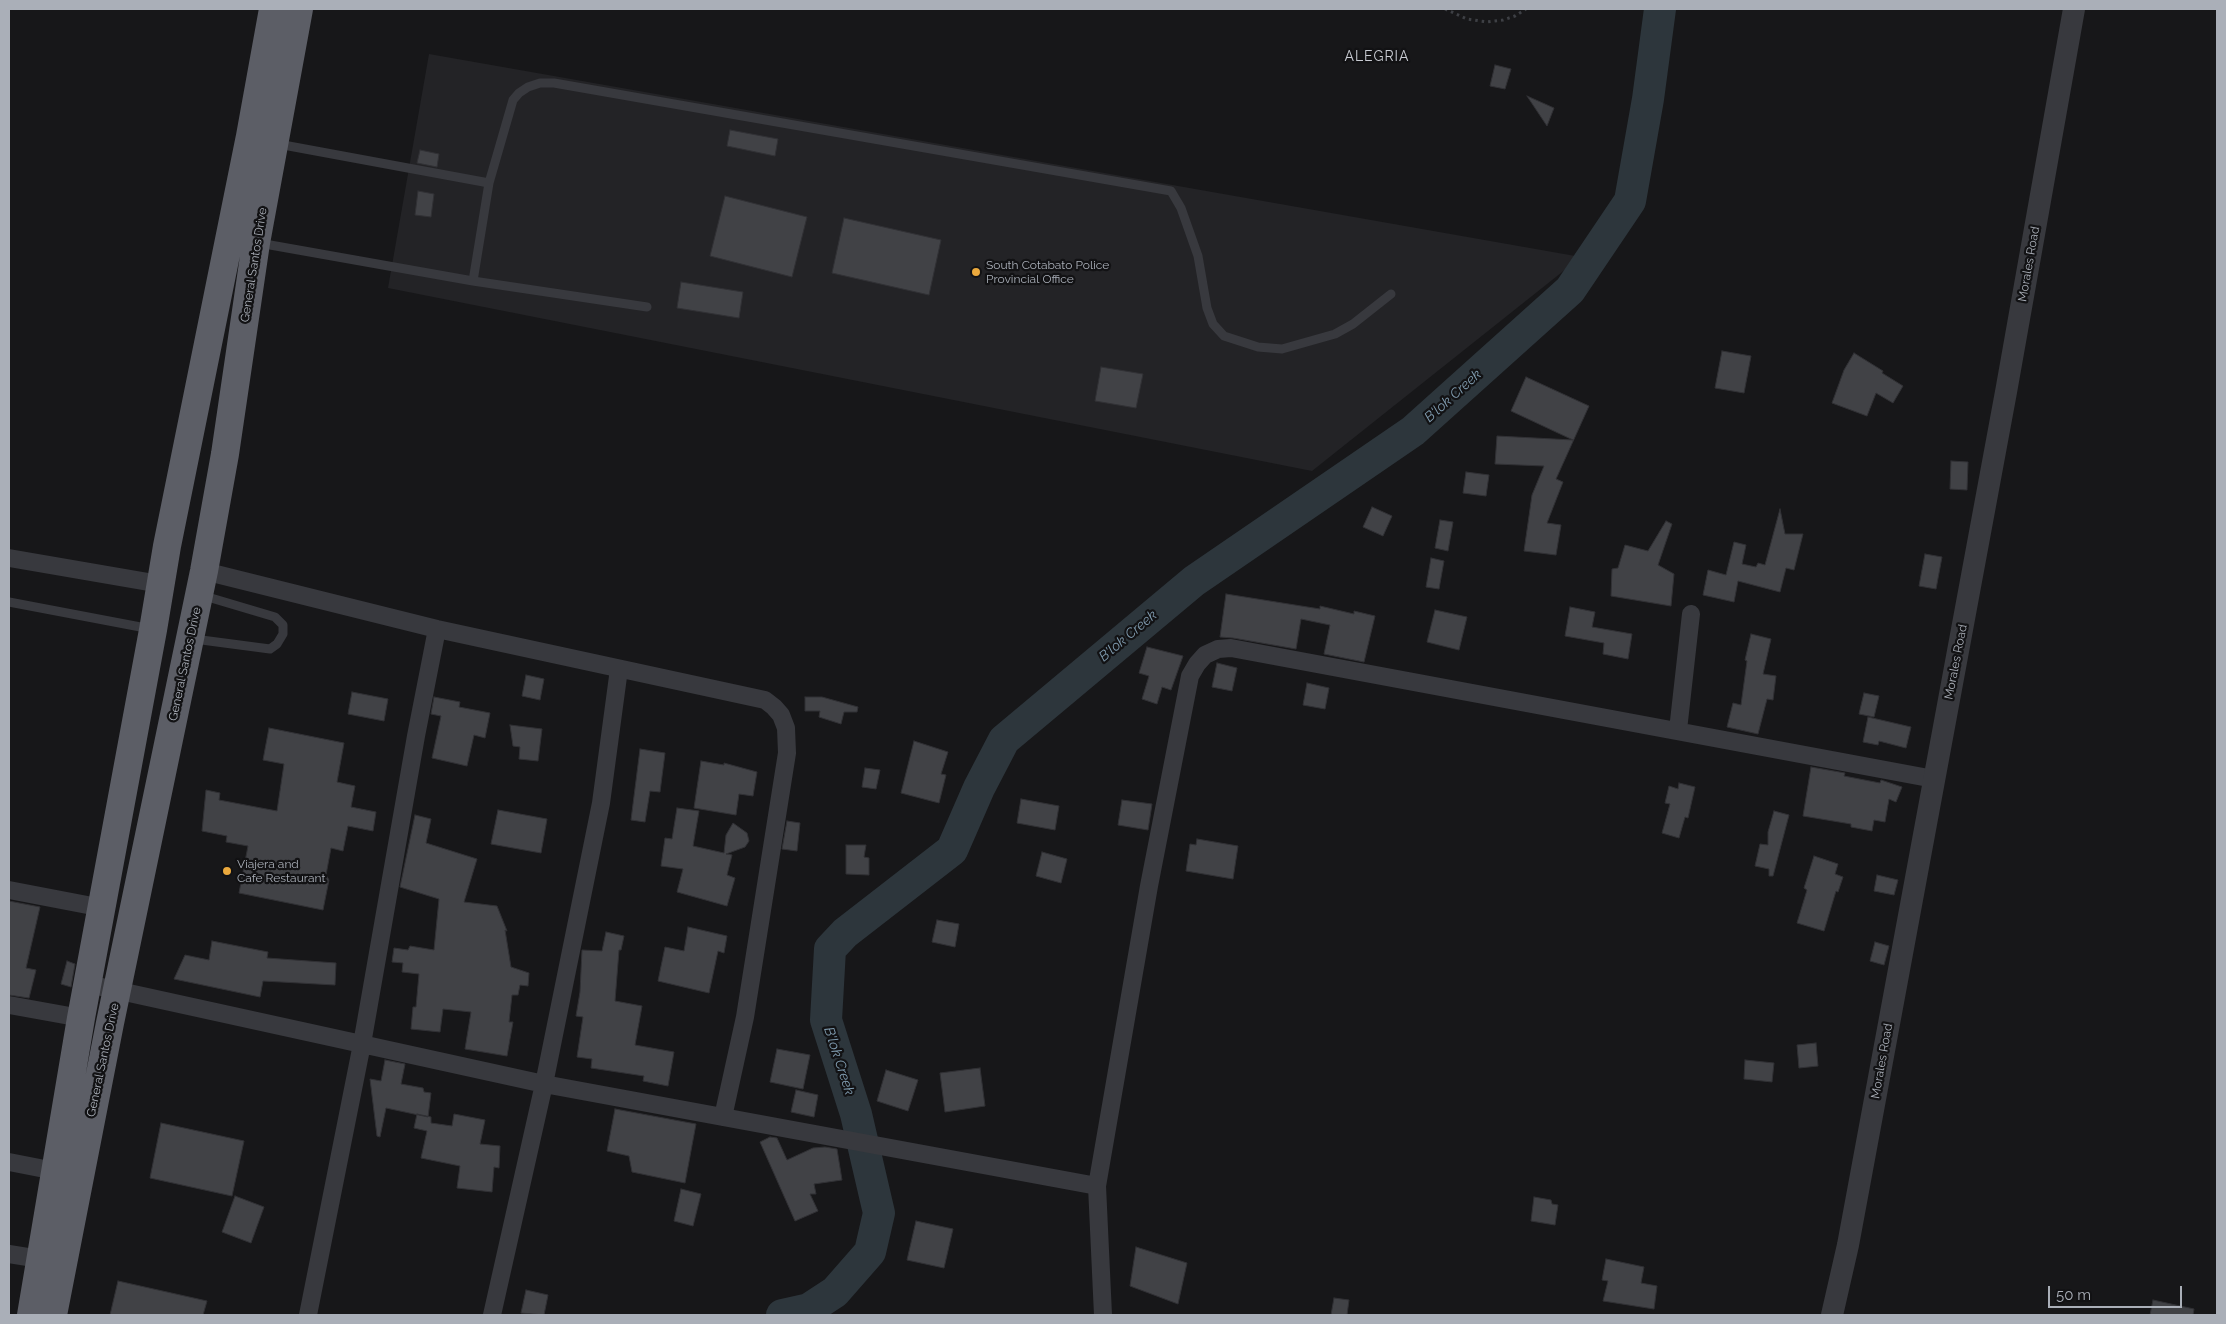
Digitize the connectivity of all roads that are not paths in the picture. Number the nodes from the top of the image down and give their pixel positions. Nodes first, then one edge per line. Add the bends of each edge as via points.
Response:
1 (273, 9) edge
2 (299, 9) edge
3 (2074, 9) edge
4 (275, 143) junction
5 (489, 183) junction
6 (256, 243) junction
7 (473, 281) junction
8 (1391, 294) dead end
9 (647, 308) dead end
10 (9, 558) edge
11 (202, 583) junction
12 (160, 584) junction
13 (9, 602) edge
14 (1691, 614) dead end
15 (154, 630) junction
16 (437, 630) junction
17 (191, 638) junction
18 (619, 669) junction
19 (1678, 730) junction
20 (1934, 779) junction
21 (9, 890) edge
22 (103, 908) junction
23 (88, 984) junction
24 (117, 991) junction
25 (9, 1004) edge
26 (81, 1018) junction
27 (362, 1044) junction
28 (544, 1084) junction
29 (723, 1117) junction
30 (9, 1162) edge
31 (55, 1171) junction
32 (1097, 1186) junction
33 (9, 1254) edge
34 (40, 1259) junction
35 (30, 1315) edge
36 (53, 1315) edge
37 (308, 1315) edge
38 (492, 1315) edge
39 (1103, 1315) edge
40 (1832, 1315) edge

1 - 12 highway
2 - 4 highway, General Santos Drive
3 - 20 street, Morales Road
4 - 5 lane
4 - 6 highway, General Santos Drive
5 - 7 lane
5 - 8 lane via 513,100 528,87 554,83 1171,191 1181,208 1198,256 1213,324 1224,336 1258,347 1282,349 1335,334
6 - 7 lane
6 - 11 highway, General Santos Drive
7 - 9 lane
10 - 12 street
11 - 16 street
11 - 17 highway, General Santos Drive
11 - 17 lane via 275,617 283,625 283,634 278,644 270,649
12 - 15 highway
13 - 15 lane
14 - 19 street
15 - 22 highway
16 - 18 street
16 - 27 street
17 - 24 highway, General Santos Drive
18 - 28 street via 600,803
18 - 29 street via 765,700 781,714 786,728 787,753 747,1007
19 - 20 street
19 - 32 street via 1231,648 1205,655 1190,676 1149,886
20 - 40 street, Morales Road
21 - 22 street
22 - 23 highway
23 - 24 street
23 - 26 highway
24 - 27 street
24 - 36 highway, General Santos Drive
25 - 26 street
26 - 31 highway
27 - 28 street
27 - 37 street
28 - 29 street
28 - 38 street
29 - 32 street
30 - 31 street
31 - 34 highway
32 - 39 street
33 - 34 street
34 - 35 highway

